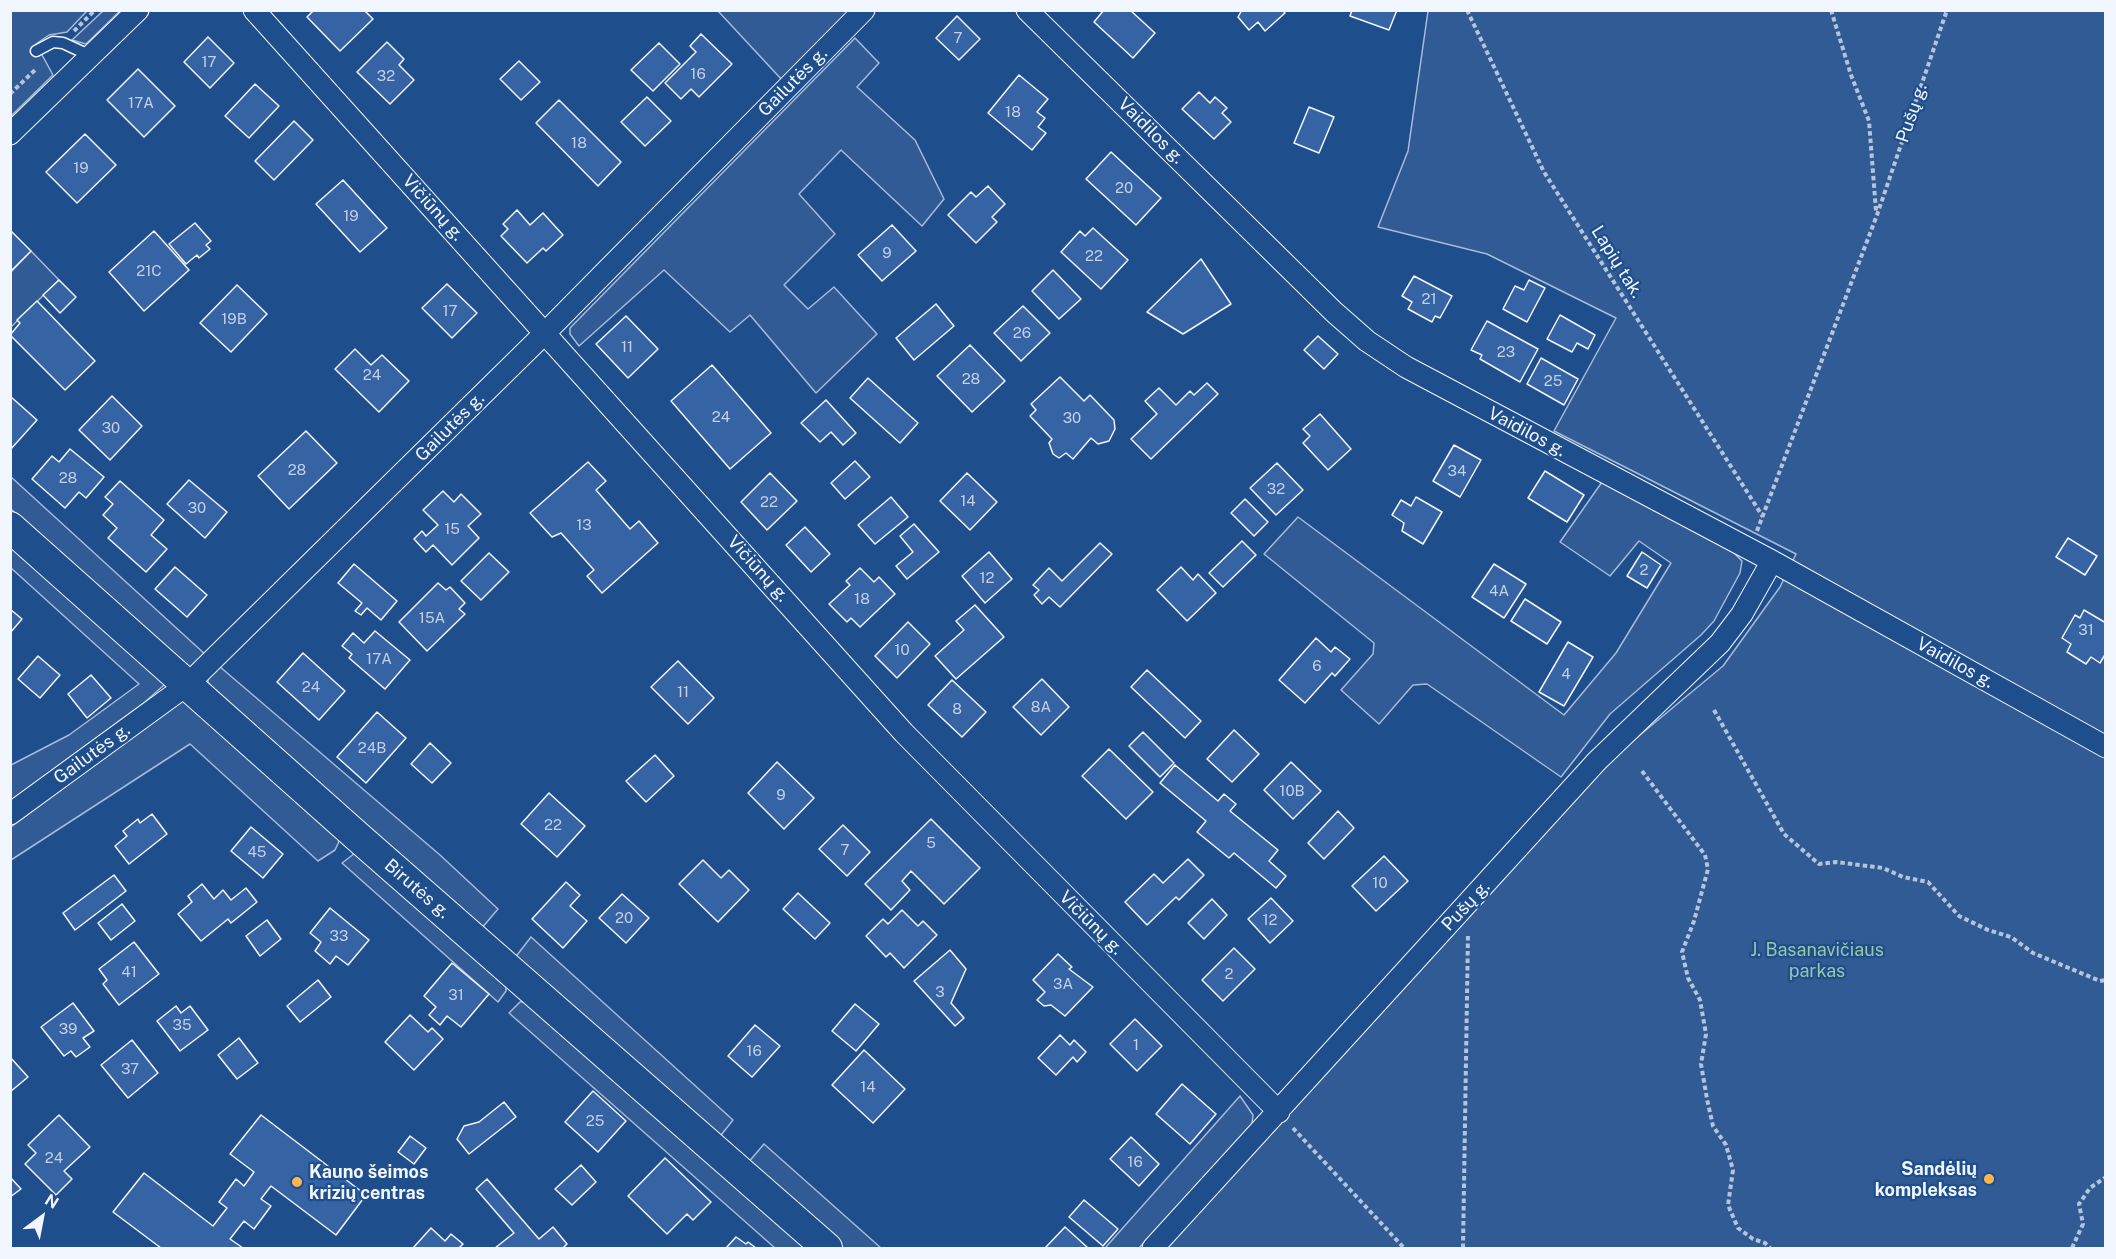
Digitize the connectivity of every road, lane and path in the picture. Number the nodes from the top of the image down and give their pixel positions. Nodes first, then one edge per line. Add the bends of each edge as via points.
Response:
1 (138, 10) edge
2 (254, 10) edge
3 (864, 10) edge
4 (1027, 10) edge
5 (1467, 10) edge
6 (1831, 10) edge
7 (1947, 10) edge
8 (36, 51) dead end
9 (91, 56) junction
10 (10, 134) edge
11 (1876, 215) junction
12 (545, 333) junction
13 (1763, 517) junction
14 (10, 527) edge
15 (1749, 550) junction
16 (1772, 561) junction
17 (188, 685) junction
18 (1714, 710) dead end
19 (2106, 747) edge
20 (1642, 771) dead end
21 (10, 814) edge
22 (1469, 902) junction
23 (2106, 980) edge
24 (1278, 1112) junction
25 (2106, 1177) edge
26 (827, 1248) edge
27 (1153, 1248) edge
28 (1404, 1248) edge
29 (1463, 1248) edge
30 (1770, 1248) edge
31 (2073, 1248) edge

1 - 9 street
2 - 12 street, Vičiūnų g.
3 - 12 street, Gailutės g.
4 - 15 street, Vaidilos g. via 1367,341 1406,368
5 - 13 path, Lapių tak. via 1544,172
6 - 11 path via 1869,121
7 - 11 path, Pušų g.
8 - 9 lane via 53,42
9 - 10 street
11 - 13 path
12 - 17 street, Gailutės g.
12 - 24 street, Vičiūnų g. via 904,733
13 - 15 path
14 - 17 street, Birutės g.
15 - 16 street, Vaidilos g.
16 - 19 street, Vaidilos g.
16 - 22 street, Pušų g. via 1742,614 1720,643 1597,761
17 - 21 street, Gailutės g.
17 - 26 street, Birutės g.
18 - 23 path via 1784,834 1819,864 1836,862 1883,868 1928,882 1959,916 2011,937 2033,953 2100,981
20 - 30 path via 1705,855 1708,869 1682,952 1688,978 1700,1000 1706,1034 1701,1064 1713,1126 1725,1145 1733,1170 1728,1205 1738,1228
22 - 24 street, Pušų g.
22 - 29 path
24 - 27 street, Pušų g.
24 - 28 path
25 - 31 path via 2090,1188 2079,1204 2084,1224

